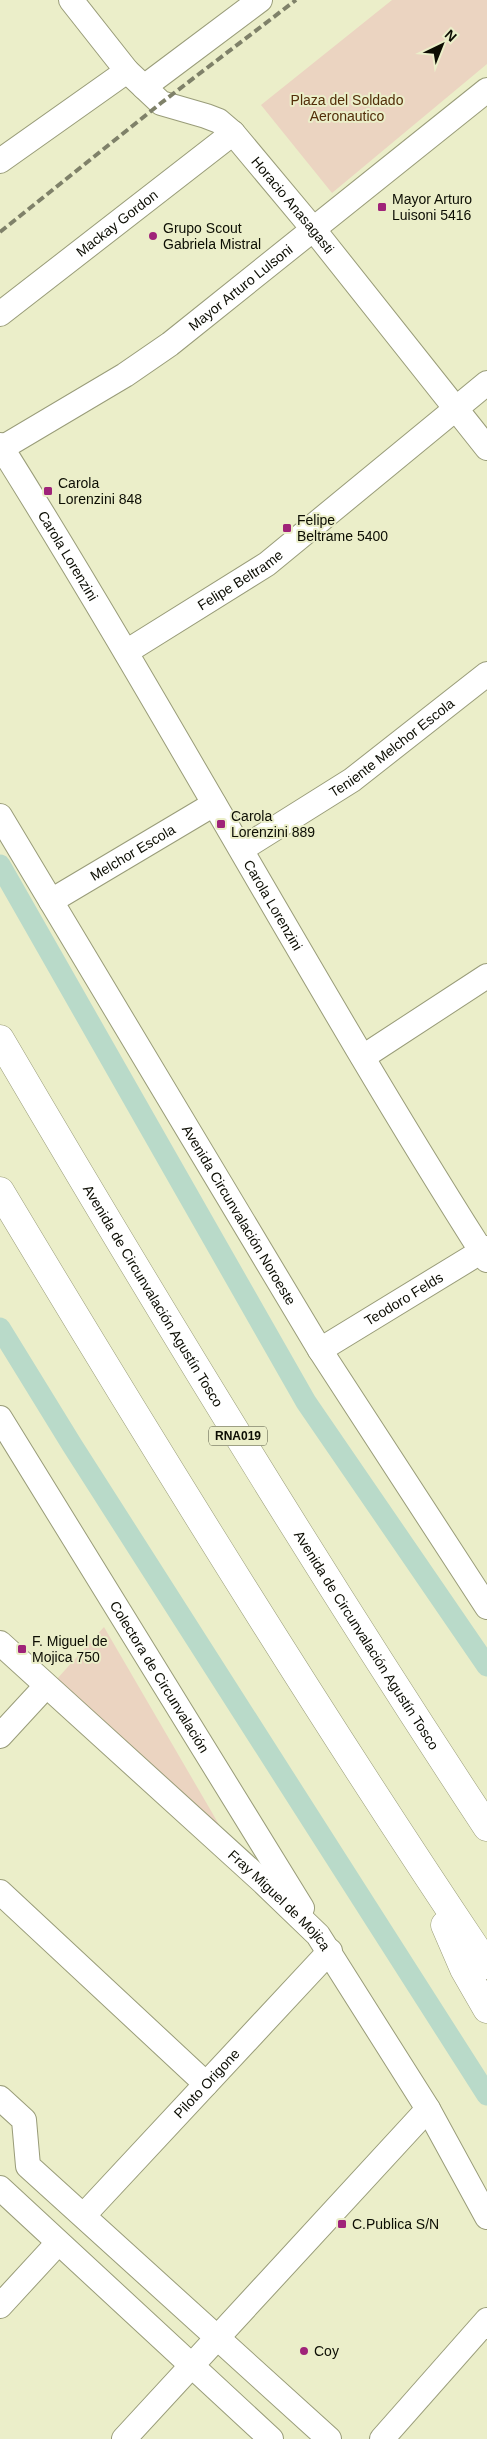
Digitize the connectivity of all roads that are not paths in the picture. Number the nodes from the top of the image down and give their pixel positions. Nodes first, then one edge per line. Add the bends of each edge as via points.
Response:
1 (71, 0) edge
2 (260, 0) edge
3 (126, 71) junction
4 (144, 87) junction
5 (487, 90) edge
6 (233, 134) junction
7 (0, 161) edge
8 (314, 230) junction
9 (0, 314) edge
10 (487, 383) edge
11 (456, 408) junction
12 (1, 447) edge
13 (487, 448) edge
14 (126, 652) junction
15 (487, 674) edge
16 (214, 804) junction
17 (0, 816) edge
18 (242, 849) junction
19 (51, 901) junction
20 (487, 976) edge
21 (0, 1039) edge
22 (363, 1057) junction
23 (0, 1191) edge
24 (485, 1253) edge
25 (320, 1350) junction
26 (0, 1418) edge
27 (487, 1607) edge
28 (0, 1643) edge
29 (46, 1686) junction
30 (416, 1720) junction
31 (0, 1736) edge
32 (487, 1798) edge
33 (248, 1818) junction
34 (487, 1827) edge
35 (210, 1836) junction
36 (418, 1862) junction
37 (0, 1892) edge
38 (324, 1943) junction
39 (487, 1965) edge
40 (487, 2008) edge
41 (206, 2084) junction
42 (0, 2098) edge
43 (428, 2109) junction
44 (0, 2188) edge
45 (84, 2215) junction
46 (487, 2217) edge
47 (58, 2243) junction
48 (0, 2306) edge
49 (487, 2320) edge
50 (218, 2336) junction
51 (192, 2365) junction
52 (124, 2439) edge
53 (271, 2439) edge
54 (329, 2439) edge
55 (382, 2439) edge

1 - 3 street, Horacio Anasagasti
2 - 4 street
3 - 4 street, Horacio Anasagasti
3 - 7 street
4 - 6 street, Horacio Anasagasti via 161,103 219,121
5 - 8 street, Mayor Arturo Lulsoni
6 - 8 street, Horacio Anasagasti
6 - 9 street, Mackay Gordon
8 - 11 street, Horacio Anasagasti
8 - 12 street, Mayor Arturo Lulsoni via 170,344
10 - 11 street, Felipe Beltrame
11 - 13 street, Horacio Anasagasti
11 - 14 street, Felipe Beltrame via 267,564
12 - 14 street, Carola Lorenzini
14 - 16 street, Carola Lorenzini
15 - 18 street, Teniente Melchor Escola via 352,780
16 - 18 street, Carola Lorenzini
16 - 19 street, Melchor Escola
17 - 19 street, Avenida Circunvalación Noroeste
18 - 22 street, Carola Lorenzini
19 - 25 street, Avenida Circunvalación Noroeste
20 - 22 street
21 - 30 highway, Avenida de Circunvalación Agustín Tosco / RNA019 via 143,1282
22 - 24 street, Carola Lorenzini
23 - 36 highway via 185,1498
24 - 25 street, Teodoro Felds
25 - 27 street, Avenida Circunvalación Noroeste
26 - 33 street, Colectora de Circunvalación
28 - 29 street, Fray Miguel de Mojica
29 - 31 street
29 - 35 street, Fray Miguel de Mojica
30 - 32 highway
30 - 34 highway, Avenida de Circunvalación Agustín Tosco / RNA019
33 - 35 street via 244,1832 238,1836 230,1839
33 - 38 street, Colectora de Circunvalación
35 - 38 street, Fray Miguel de Mojica via 263,1882
36 - 39 highway
36 - 40 highway via 464,1969
37 - 41 street
38 - 41 street, Piloto Origone
38 - 43 street, Fray Miguel de Mojica
41 - 45 street, Piloto Origone
42 - 45 street via 24,2120 28,2166
43 - 46 street, Fray Miguel de Mojica
43 - 50 street
44 - 47 street
45 - 50 street
47 - 48 street
47 - 51 street
49 - 55 street
50 - 51 street
50 - 54 street
51 - 52 street
51 - 53 street

